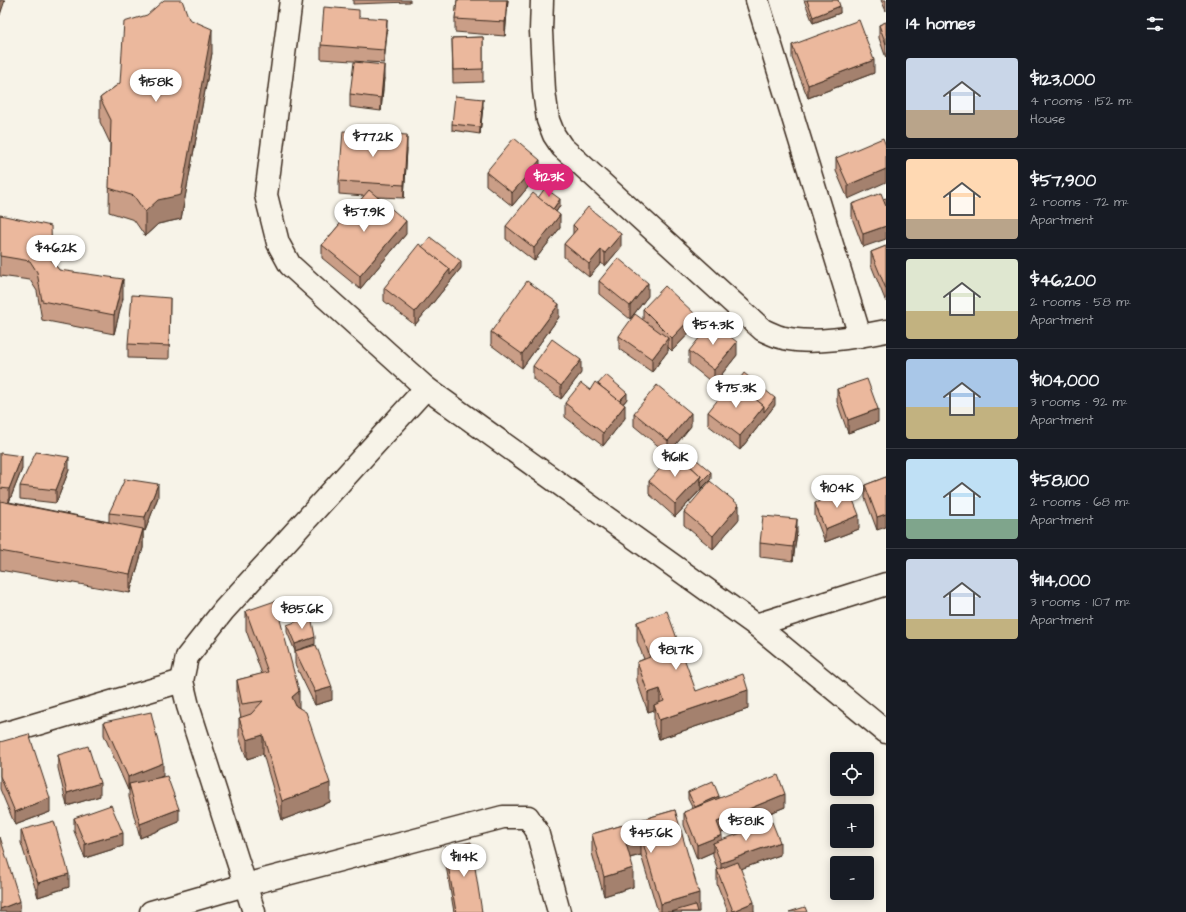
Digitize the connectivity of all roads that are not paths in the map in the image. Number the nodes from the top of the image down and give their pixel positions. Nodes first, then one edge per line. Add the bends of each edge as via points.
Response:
1 (291, 0) edge
2 (542, 0) edge
3 (757, 0) edge
4 (886, 331) edge
5 (860, 336) junction
6 (426, 388) junction
7 (886, 584) edge
8 (756, 625) junction
9 (182, 681) junction
10 (886, 732) edge
11 (0, 736) edge
12 (245, 885) junction
13 (151, 912) edge
14 (254, 912) edge
15 (559, 912) edge

1 - 6 street via 266,194 278,243 290,264
2 - 5 street via 541,31 548,120 562,147 764,330 783,338 806,342
3 - 5 street
4 - 5 street
6 - 8 street
6 - 9 street via 224,610 187,657
7 - 8 street
8 - 10 street
9 - 11 street
9 - 12 street
12 - 13 street
12 - 14 street
12 - 15 street via 503,817 528,817 537,831

